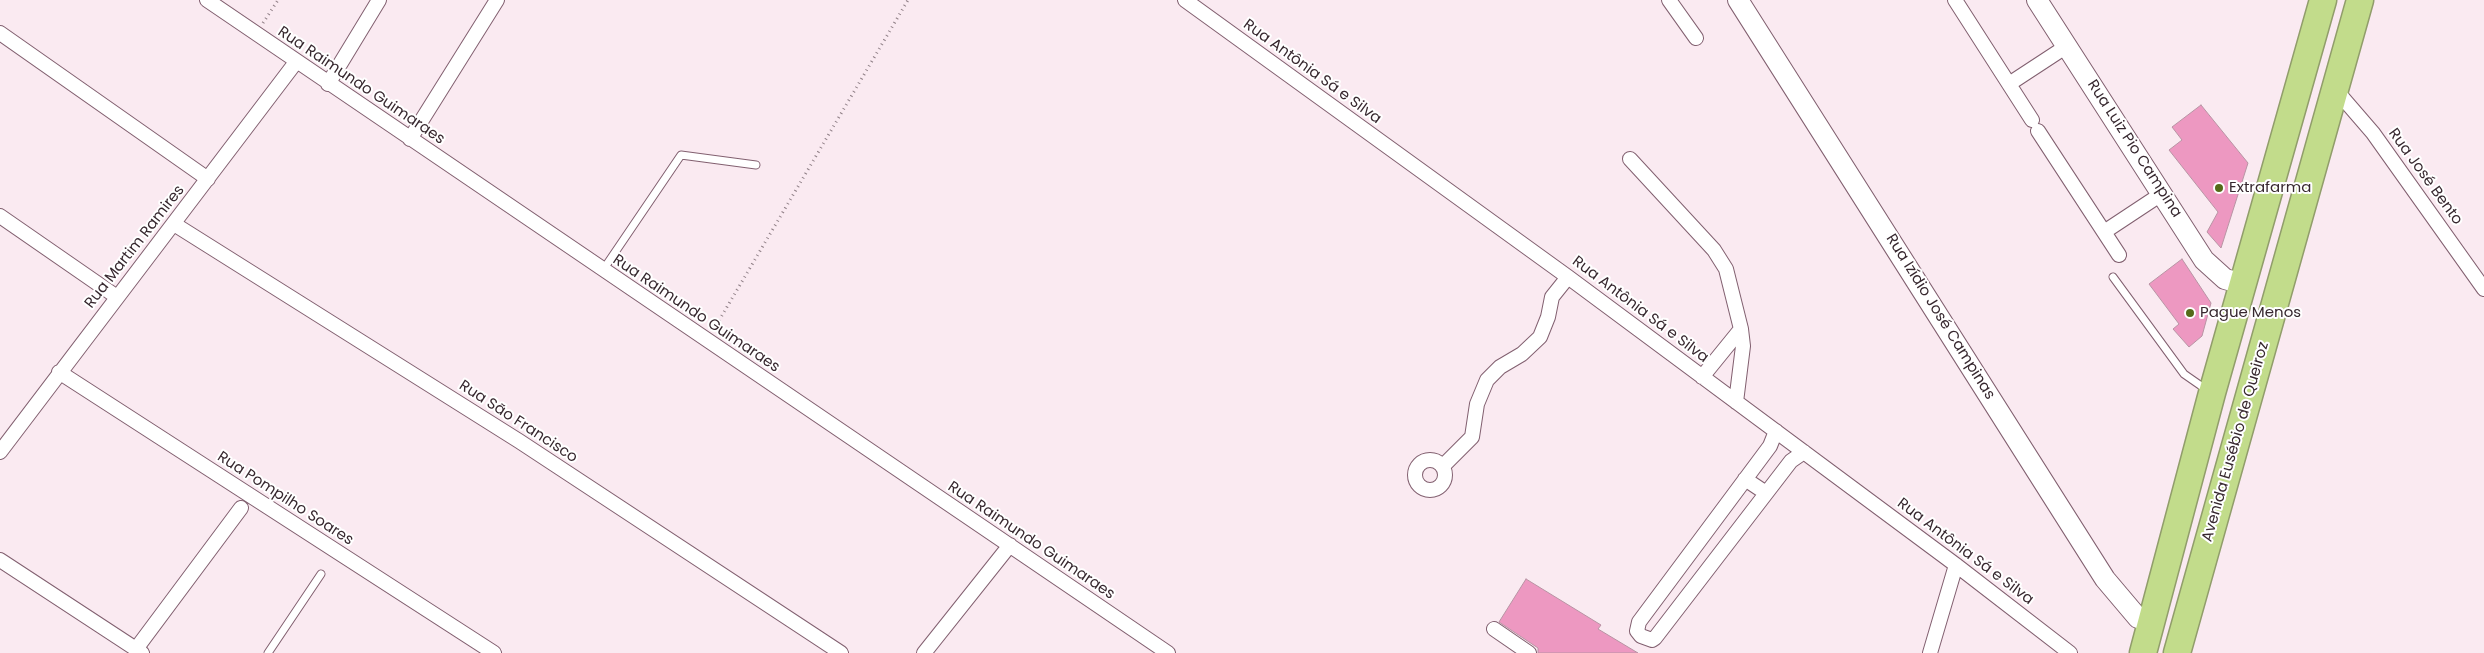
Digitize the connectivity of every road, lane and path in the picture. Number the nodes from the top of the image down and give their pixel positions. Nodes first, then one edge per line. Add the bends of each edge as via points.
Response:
1 (207, 0) edge
2 (278, 0) edge
3 (379, 0) edge
4 (497, 0) edge
5 (908, 0) edge
6 (1185, 0) edge
7 (1668, 0) edge
8 (1738, 0) edge
9 (1954, 0) edge
10 (2037, 0) edge
11 (2323, 0) edge
12 (2360, 0) edge
13 (0, 33) edge
14 (256, 34) junction
15 (1696, 38) dead end
16 (2067, 46) junction
17 (296, 62) junction
18 (328, 84) junction
19 (2009, 84) junction
20 (2335, 89) junction
21 (410, 139) junction
22 (1630, 159) dead end
23 (756, 165) dead end
24 (208, 179) junction
25 (2163, 192) junction
26 (0, 216) edge
27 (174, 224) junction
28 (2104, 232) junction
29 (2119, 255) dead end
30 (602, 270) junction
31 (1568, 277) junction
32 (2113, 277) dead end
33 (2243, 284) junction
34 (2484, 289) edge
35 (117, 297) junction
36 (1741, 330) junction
37 (706, 342) junction
38 (59, 372) junction
39 (1702, 377) junction
40 (2212, 393) junction
41 (1736, 402) junction
42 (1776, 431) junction
43 (0, 452) edge
44 (1804, 452) junction
45 (1443, 466) dead end
46 (1745, 479) junction
47 (1766, 493) junction
48 (241, 508) dead end
49 (1010, 545) junction
50 (1689, 555) junction
51 (0, 560) edge
52 (1956, 565) junction
53 (1708, 570) junction
54 (321, 574) dead end
55 (2152, 622) junction
56 (1494, 629) dead end
57 (139, 651) edge
58 (268, 653) edge
59 (494, 653) edge
60 (841, 653) edge
61 (924, 653) edge
62 (1168, 653) edge
63 (1529, 653) edge
64 (1930, 653) edge
65 (2070, 653) edge
66 (2143, 653) edge
67 (2177, 653) edge

1 - 14 street, Rua Raimundo Guimaraes
2 - 14 path
3 - 18 street
4 - 21 street
5 - 37 path
6 - 31 street, Rua Antônia Sá e Silva
7 - 15 street
8 - 55 street, Rua Izídio José Campinas via 2105,579 2138,618
9 - 19 street
10 - 16 street, Rua Luiz Pio Campina
11 - 33 highway
12 - 20 highway, Avenida Eusébio de Queiroz
13 - 24 street
14 - 17 street, Rua Raimundo Guimaraes
16 - 19 street
16 - 25 street, Rua Luiz Pio Campina
17 - 18 street, Rua Raimundo Guimaraes
17 - 24 street, Rua Martim Ramires
18 - 21 street, Rua Raimundo Guimaraes
19 - 28 street
20 - 34 street, Rua José Bento via 2373,133
20 - 67 highway, Avenida Eusébio de Queiroz
21 - 30 street, Rua Raimundo Guimaraes
22 - 36 street via 1714,250 1726,269
23 - 30 lane via 681,155
24 - 27 street, Rua Martim Ramires
25 - 28 street
25 - 33 street, Rua Luiz Pio Campina via 2204,260 2225,279
26 - 35 street
27 - 35 street, Rua Martim Ramires
27 - 60 street, Rua São Francisco via 518,442
28 - 29 street
30 - 37 street, Rua Raimundo Guimaraes
31 - 39 street, Rua Antônia Sá e Silva
31 - 45 street via 1552,297 1540,337 1487,380 1478,404 1472,437
32 - 40 lane via 2184,374
33 - 40 highway
35 - 38 street, Rua Martim Ramires
36 - 39 street
36 - 41 street via 1743,346
37 - 49 street, Rua Raimundo Guimaraes
38 - 43 street, Rua Martim Ramires
38 - 59 street, Rua Pompilho Soares
39 - 41 street, Rua Antônia Sá e Silva
40 - 55 highway
41 - 42 street, Rua Antônia Sá e Silva
42 - 44 street, Rua Antônia Sá e Silva
42 - 46 street via 1770,446
44 - 47 street via 1791,461
44 - 52 street, Rua Antônia Sá e Silva
46 - 47 street
46 - 50 street
47 - 53 street
48 - 57 street
49 - 61 street
49 - 62 street, Rua Raimundo Guimaraes
50 - 53 street
50 - 53 street via 1639,622 1637,631 1641,636 1655,638
51 - 57 street
52 - 64 street
52 - 65 street, Rua Antônia Sá e Silva
54 - 58 lane
55 - 66 highway
56 - 63 street

